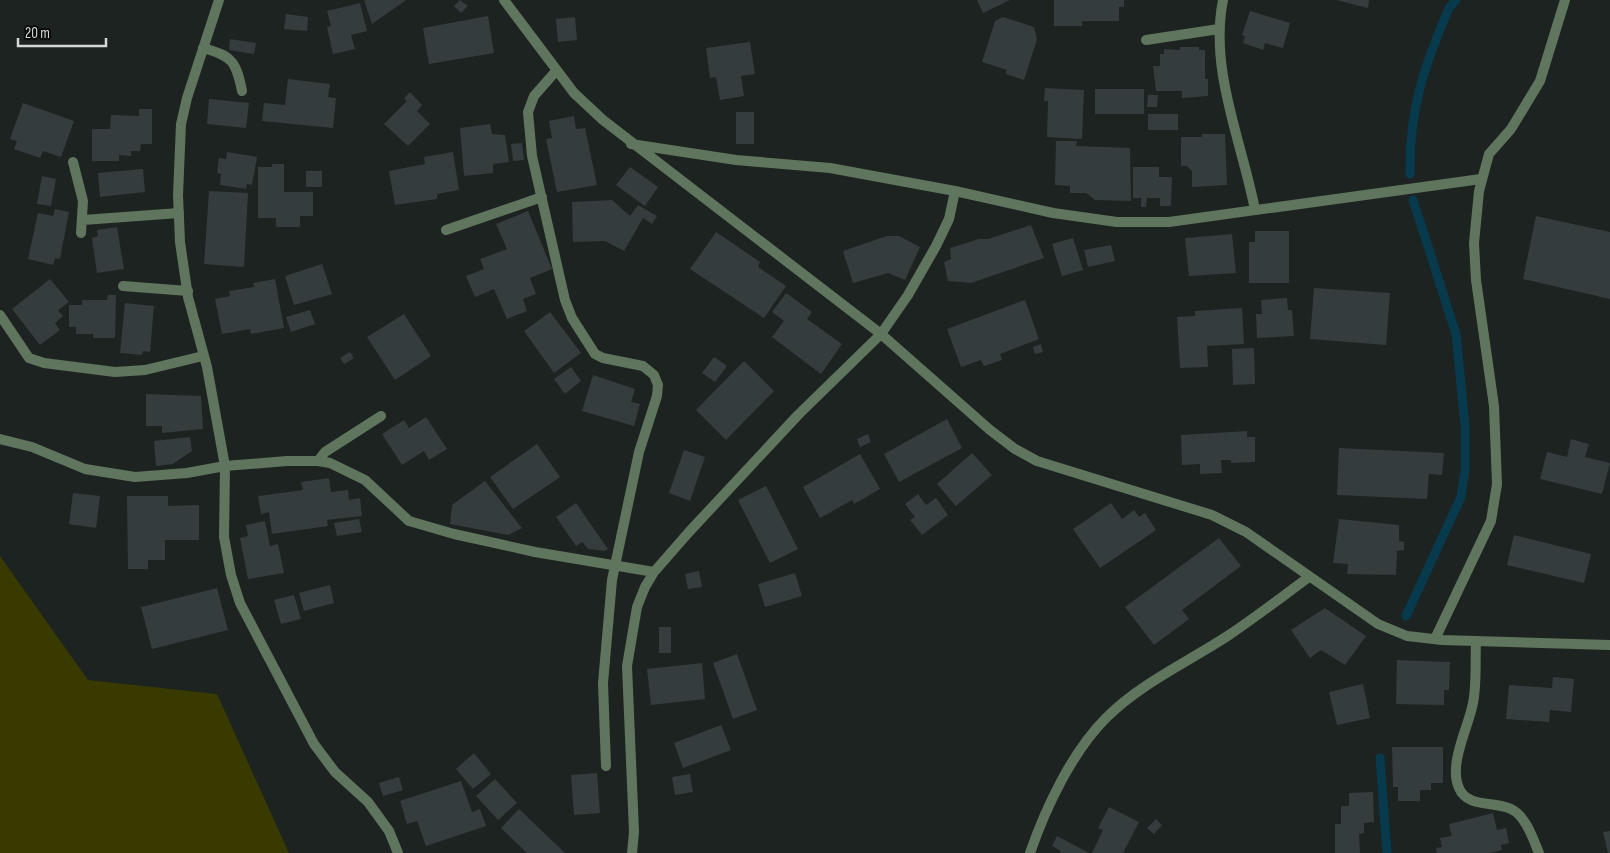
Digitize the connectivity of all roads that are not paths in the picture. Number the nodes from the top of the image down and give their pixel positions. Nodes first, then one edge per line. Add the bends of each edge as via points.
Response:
1 (219, 0) edge
2 (504, 0) edge
3 (1223, 0) edge
4 (1565, 0) edge
5 (1219, 29) junction
6 (1146, 40) dead end
7 (203, 48) junction
8 (556, 72) junction
9 (242, 91) dead end
10 (630, 144) junction
11 (73, 162) dead end
12 (1482, 179) junction
13 (955, 191) junction
14 (542, 197) junction
15 (1256, 210) junction
16 (179, 213) junction
17 (83, 220) junction
18 (446, 230) dead end
19 (81, 233) dead end
20 (123, 286) dead end
21 (188, 291) junction
22 (0, 315) edge
23 (881, 334) junction
24 (203, 356) junction
25 (381, 416) dead end
26 (0, 439) edge
27 (318, 460) junction
28 (225, 466) junction
29 (615, 565) junction
30 (654, 572) junction
31 (1309, 576) junction
32 (1435, 639) junction
33 (1476, 641) junction
34 (1610, 644) edge
35 (606, 766) dead end
36 (398, 853) edge
37 (632, 853) edge
38 (1030, 853) edge
39 (1539, 853) edge

1 - 7 street
2 - 8 street
3 - 5 street
4 - 12 street via 1540,81 1511,129 1489,154
5 - 6 street
5 - 15 street via 1221,62
7 - 9 street via 224,54 234,62
7 - 16 street via 181,124
8 - 10 street
8 - 14 street via 534,96 528,112 532,156
10 - 13 street via 736,160 830,168
10 - 23 street
11 - 17 street via 83,200
12 - 15 street
12 - 32 street via 1474,243 1476,280 1494,406 1497,484 1491,522
13 - 15 street via 1053,213 1117,222 1169,222
13 - 23 street via 949,219 936,246
14 - 18 street
14 - 29 street via 572,318 595,354 643,366 658,385 639,452
16 - 17 street
16 - 21 street
17 - 19 street
20 - 21 street
21 - 24 street
22 - 24 street via 29,358 44,363 115,372 145,370
23 - 30 street via 798,415
23 - 31 street via 1015,449 1037,461 1212,515 1246,532
24 - 28 street
25 - 27 street via 325,452
26 - 28 street via 32,447 105,474 163,476
27 - 28 street
27 - 29 street via 365,480 409,521 535,552
28 - 36 street via 224,537 240,603 314,744 335,772 368,802 389,831
29 - 30 street
29 - 35 street via 603,683
30 - 37 street via 637,607 627,666 634,832
31 - 32 street via 1378,624 1407,636
31 - 38 street via 1229,635 1134,694 1106,718 1078,752 1039,828
32 - 33 street
33 - 34 street
33 - 39 street via 1474,701 1460,748 1456,775 1458,787 1465,796 1483,804 1510,808 1529,829

